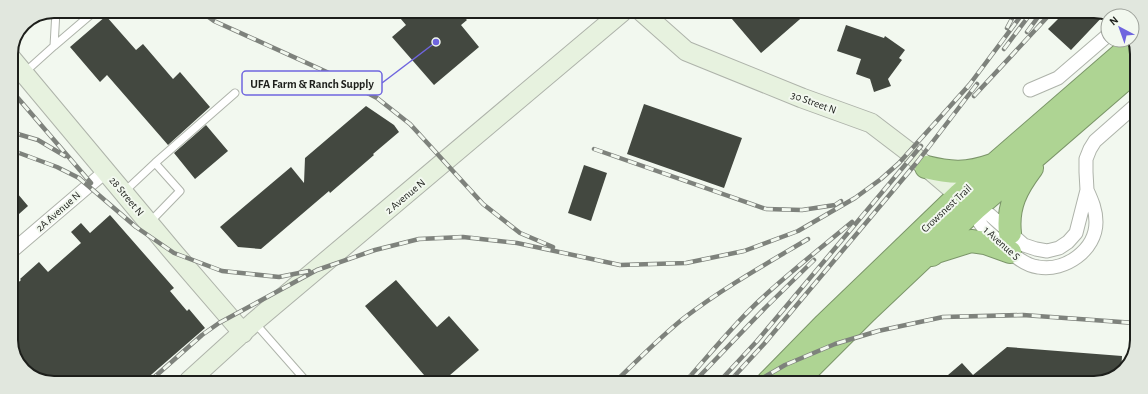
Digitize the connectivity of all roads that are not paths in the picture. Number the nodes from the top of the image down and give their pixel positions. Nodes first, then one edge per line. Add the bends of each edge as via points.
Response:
1 (56, 18) edge
2 (88, 18) edge
3 (615, 18) edge
4 (649, 18) edge
5 (1100, 42) edge
6 (54, 46) junction
7 (1128, 48) edge
8 (18, 66) edge
9 (24, 73) junction
10 (1130, 74) edge
11 (1030, 90) dead end
12 (235, 93) dead end
13 (1130, 109) edge
14 (1051, 143) junction
15 (155, 163) junction
16 (994, 164) junction
17 (926, 167) junction
18 (106, 171) junction
19 (1087, 190) junction
20 (124, 192) junction
21 (968, 202) junction
22 (149, 223) junction
23 (1010, 242) junction
24 (18, 246) edge
25 (914, 267) junction
26 (249, 328) junction
27 (195, 376) edge
28 (301, 376) edge
29 (774, 376) edge
30 (802, 376) edge

1 - 6 lane
2 - 6 lane
3 - 26 street, 2 Avenue N
4 - 17 street, 30 Street N via 686,51 871,123
5 - 11 street via 1058,78
6 - 9 lane
7 - 16 highway, Crowsnest Trail
8 - 9 street, 28 Street N
9 - 18 street, 28 Street N
10 - 14 highway, Crowsnest Trail
12 - 15 lane
13 - 19 street, 1 Avenue S via 1095,141 1090,149 1086,160
14 - 21 highway, Crowsnest Trail
14 - 23 highway via 1023,180 1014,198 1009,211
15 - 20 lane
15 - 22 lane via 180,191
16 - 17 highway via 977,170 959,172
16 - 21 highway, Crowsnest Trail
17 - 21 street, 30 Street N
18 - 20 street, 28 Street N
18 - 24 street, 2A Avenue N
19 - 23 street, 1 Avenue S via 1076,233 1068,242 1047,251
19 - 23 street, 1 Avenue S via 1095,207 1096,224 1092,239 1083,253 1070,263 1055,268 1033,266 1023,262
20 - 22 street, 28 Street N
21 - 23 street, 1 Avenue S via 990,215
21 - 23 street, 1 Avenue S via 980,224
21 - 25 highway, Crowsnest Trail
21 - 29 highway, Crowsnest Trail via 823,326
22 - 26 street, 28 Street N
23 - 25 highway via 972,241 936,252
25 - 30 highway, Crowsnest Trail
26 - 27 street, 2 Avenue N
26 - 28 lane, 28 Street N

